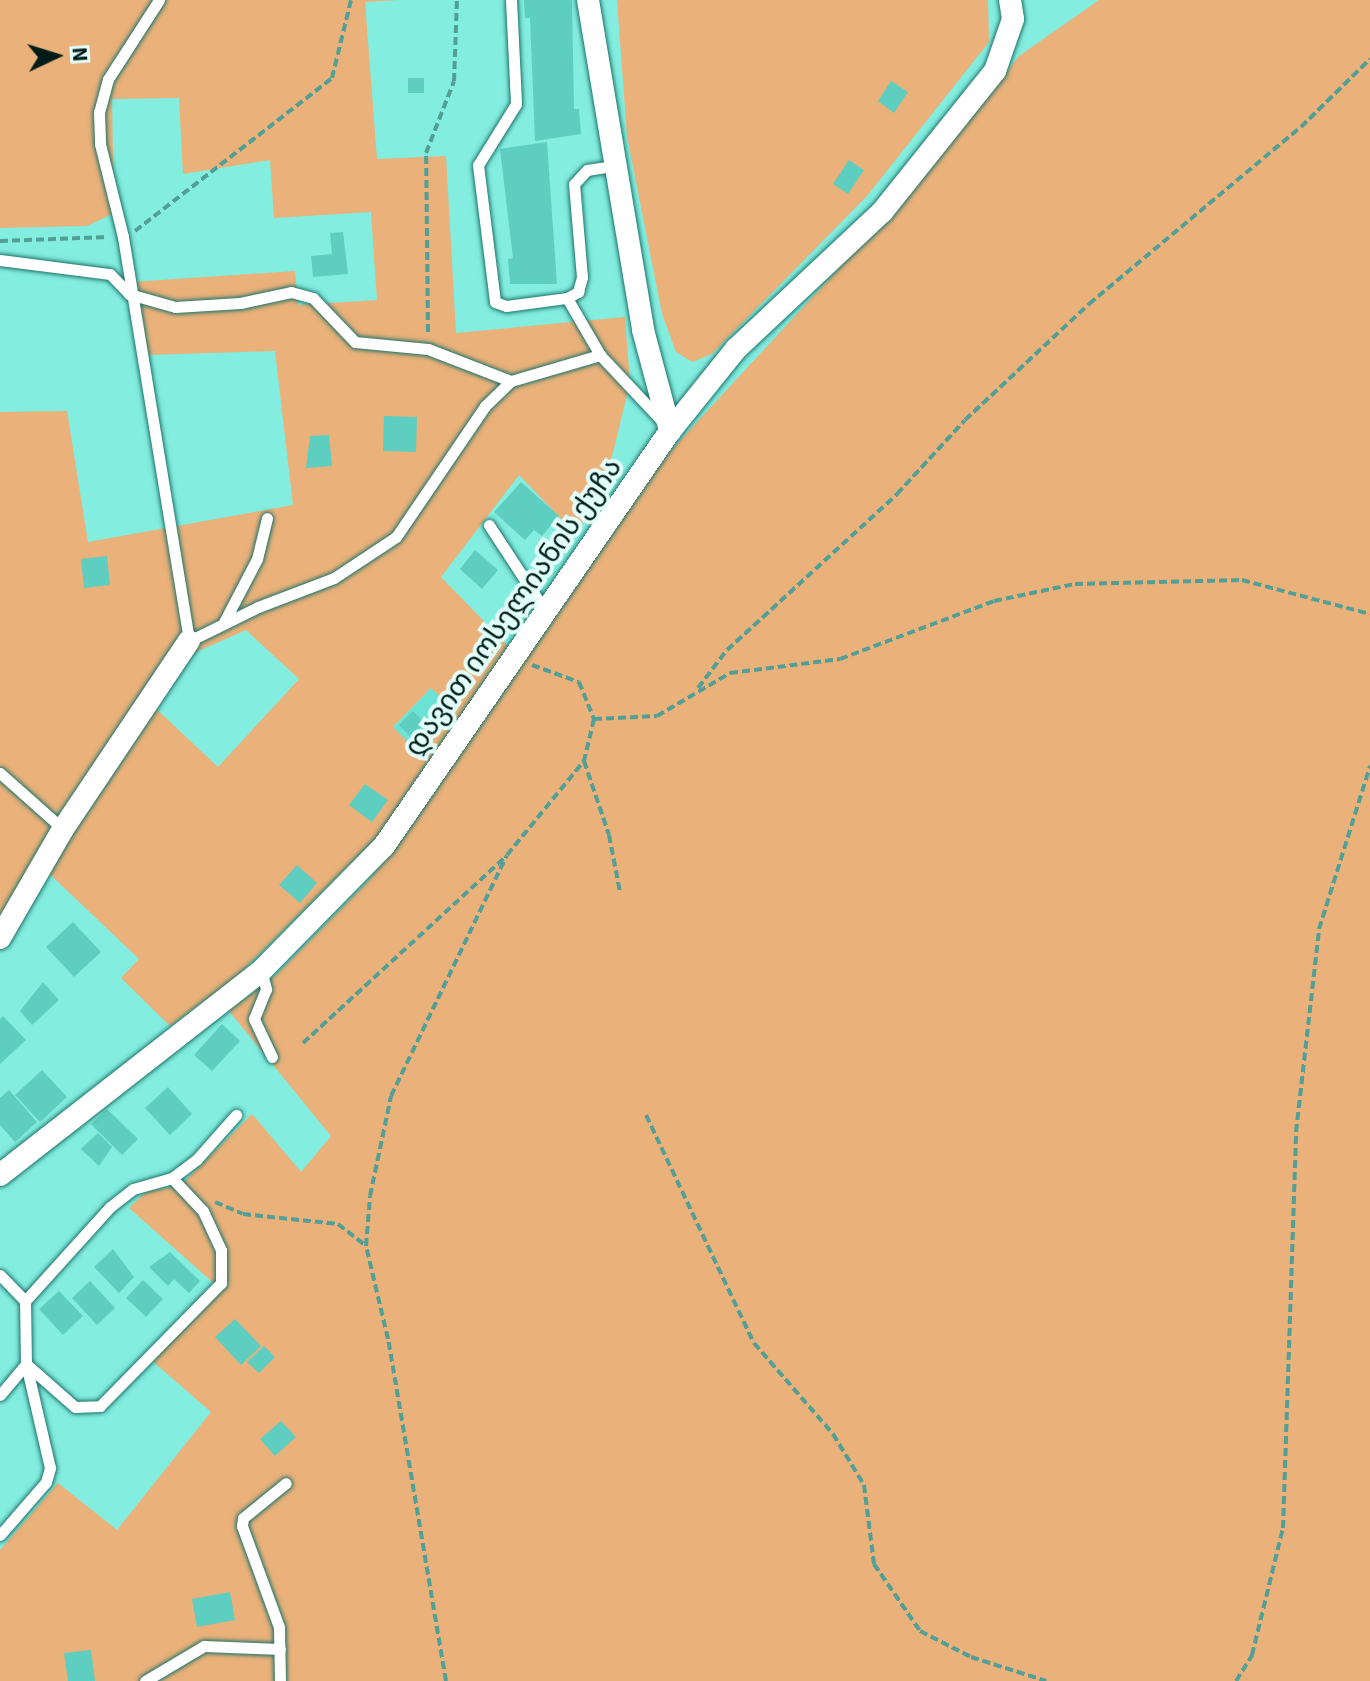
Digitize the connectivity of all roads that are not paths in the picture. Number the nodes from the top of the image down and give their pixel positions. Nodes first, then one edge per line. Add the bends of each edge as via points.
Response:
1 (159, 0) edge
2 (511, 0) edge
3 (588, 0) edge
4 (1011, 9) edge
5 (612, 166) junction
6 (0, 260) edge
7 (129, 294) junction
8 (567, 298) junction
9 (600, 355) junction
10 (511, 381) junction
11 (670, 431) junction
12 (267, 518) dead end
13 (489, 525) dead end
14 (546, 613) junction
15 (224, 623) junction
16 (189, 641) junction
17 (0, 773) edge
18 (63, 829) junction
19 (0, 938) edge
20 (261, 971) junction
21 (272, 1057) dead end
22 (236, 1115) dead end
23 (0, 1175) edge
24 (172, 1178) junction
25 (0, 1275) edge
26 (25, 1301) junction
27 (26, 1364) junction
28 (0, 1395) edge
29 (286, 1483) dead end
30 (0, 1535) edge
31 (280, 1649) junction
32 (145, 1681) edge
33 (280, 1681) edge

1 - 7 lane via 108,79 99,112 100,144 123,237
2 - 8 lane via 516,104 478,165 492,289 495,302 506,306
3 - 5 street
4 - 11 street, დავით იოსელიანის ქუჩა via 995,71 882,212 736,349
5 - 8 lane via 587,170 574,184 582,277 578,292
5 - 11 street via 643,330
6 - 7 lane via 110,274
7 - 10 lane via 175,307 240,303 291,292 313,298 355,342 428,349
7 - 16 lane
8 - 9 lane
9 - 10 lane
9 - 11 lane
10 - 15 lane via 485,406 396,537 334,578
11 - 14 street, დავით იოსელიანის ქუჩა
12 - 15 lane via 257,559
13 - 14 lane
14 - 20 street, დავით იოსელიანის ქუჩა via 384,846
15 - 16 lane
16 - 18 street
17 - 18 lane
18 - 19 street
20 - 21 lane via 266,989 254,1019
20 - 23 street, დავით იოსელიანის ქუჩა
22 - 24 lane
24 - 26 lane via 133,1189 110,1207
24 - 27 lane via 192,1194 221,1250 221,1283 100,1406 75,1407
25 - 26 lane
26 - 27 lane
27 - 28 lane
27 - 30 lane via 50,1468 46,1482
29 - 31 lane via 243,1518 242,1526 279,1627
31 - 32 lane via 204,1646
31 - 33 lane

